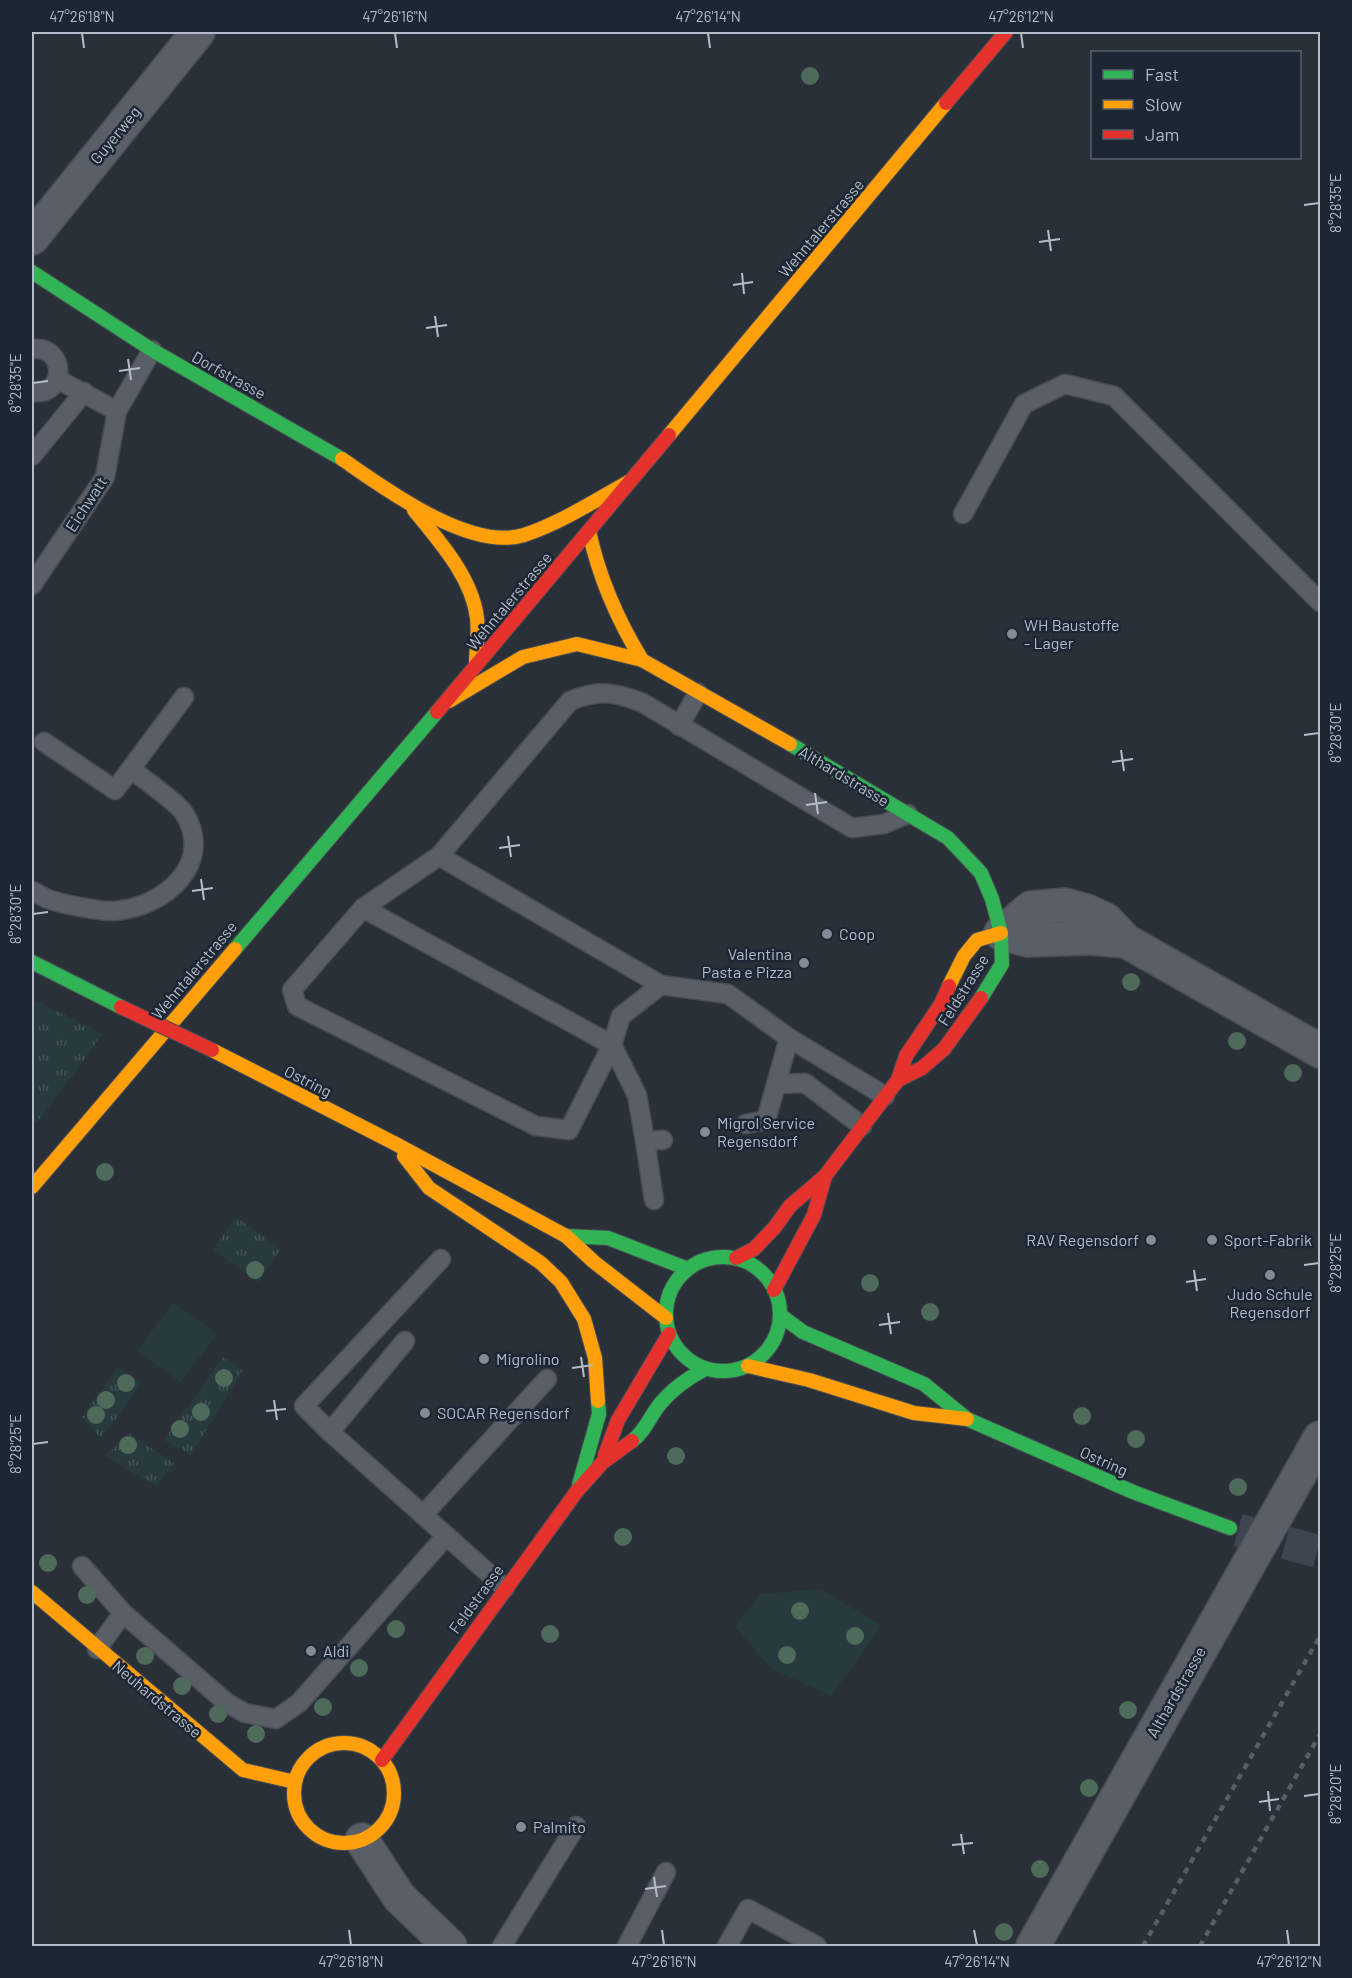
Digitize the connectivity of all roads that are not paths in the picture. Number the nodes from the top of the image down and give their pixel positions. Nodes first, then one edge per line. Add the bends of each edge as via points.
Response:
1 (198, 32) edge
2 (1006, 32) edge
3 (32, 238) edge
4 (32, 272) edge
5 (32, 349) edge
6 (152, 350) junction
7 (57, 379) junction
8 (32, 392) edge
9 (84, 392) junction
10 (117, 411) junction
11 (32, 456) edge
12 (630, 482) junction
13 (411, 506) junction
14 (963, 514) dead end
15 (589, 531) junction
16 (32, 585) edge
17 (1320, 602) edge
18 (642, 660) junction
19 (476, 665) junction
20 (698, 693) junction
21 (184, 697) dead end
22 (445, 703) junction
23 (679, 726) junction
24 (37, 736) edge
25 (131, 769) junction
26 (908, 814) junction
27 (439, 856) junction
28 (32, 891) edge
29 (363, 908) junction
30 (1001, 933) junction
31 (32, 962) edge
32 (661, 985) junction
33 (789, 1038) junction
34 (612, 1045) junction
35 (1320, 1051) edge
36 (898, 1080) junction
37 (776, 1084) junction
38 (885, 1096) junction
39 (746, 1124) dead end
40 (862, 1126) junction
41 (663, 1140) dead end
42 (645, 1141) junction
43 (394, 1143) junction
44 (825, 1176) junction
45 (32, 1187) edge
46 (654, 1200) dead end
47 (566, 1236) junction
48 (735, 1258) junction
49 (441, 1259) dead end
50 (687, 1269) junction
51 (774, 1290) junction
52 (780, 1315) junction
53 (666, 1318) junction
54 (669, 1334) junction
55 (405, 1341) dead end
56 (748, 1366) junction
57 (705, 1369) junction
58 (547, 1379) dead end
59 (967, 1419) junction
60 (330, 1432) junction
61 (1320, 1438) edge
62 (603, 1462) junction
63 (578, 1491) junction
64 (423, 1515) junction
65 (1230, 1528) tunnel mouth
66 (446, 1536) junction
67 (82, 1566) dead end
68 (505, 1588) junction
69 (32, 1592) edge
70 (123, 1613) junction
71 (98, 1649) junction
72 (381, 1760) junction
73 (295, 1782) junction
74 (576, 1826) dead end
75 (362, 1840) junction
76 (666, 1872) dead end
77 (450, 1947) edge
78 (502, 1947) edge
79 (627, 1947) edge
80 (727, 1947) edge
81 (817, 1947) edge
82 (1033, 1947) edge

1 - 3 street, Guyerweg
2 - 12 main road, Wehntalerstrasse
4 - 6 main road, Dorfstrasse
5 - 7 lane via 42,349 54,358
6 - 10 lane, Eichwatt
6 - 13 main road, Dorfstrasse via 335,454
7 - 8 lane via 47,390
7 - 9 lane
9 - 10 lane
9 - 11 lane
10 - 16 lane, Eichwatt via 105,477
12 - 13 main road, Dorfstrasse via 522,536 496,538 470,532
12 - 15 main road, Wehntalerstrasse
13 - 19 main road, Dorfstrasse via 464,580 477,617
14 - 17 lane via 1024,404 1065,384 1074,386 1114,396
15 - 18 main road, Althardstrasse via 606,594
15 - 19 main road, Wehntalerstrasse
18 - 20 main road, Althardstrasse
18 - 22 main road, Althardstrasse via 577,644 550,649 523,657
19 - 22 main road, Wehntalerstrasse
20 - 23 lane
20 - 26 main road, Althardstrasse via 744,716
21 - 25 lane
22 - 45 main road, Wehntalerstrasse
23 - 26 lane via 852,828 884,824
23 - 27 lane via 644,703 625,696 605,692 570,701
24 - 25 lane via 115,790
25 - 28 lane via 183,810 195,835 190,864 171,890 149,904 114,911 47,899
26 - 30 main road, Althardstrasse via 948,838 981,873
27 - 29 lane
27 - 32 lane
29 - 34 lane
29 - 34 lane via 292,990 297,1006 536,1126 569,1130
30 - 35 street via 1031,908 1065,905 1087,911 1106,920 1126,941
30 - 36 main road, Feldstrasse via 977,940 964,956 941,1004 906,1056
30 - 36 main road, Feldstrasse via 1002,964 983,995 944,1049 922,1068
31 - 43 main road, Ostring, bridge
32 - 33 lane via 728,994
32 - 34 lane via 621,1016
33 - 37 lane
33 - 38 lane
34 - 42 lane via 637,1095
36 - 38 main road, Feldstrasse
37 - 39 lane via 766,1120
37 - 40 lane via 805,1083
38 - 40 main road, Feldstrasse
40 - 44 main road, Feldstrasse
41 - 42 lane
42 - 46 lane
43 - 47 main road, Ostring
43 - 63 main road via 429,1188 541,1263 561,1282 584,1319 595,1358 599,1414
44 - 48 main road, Feldstrasse via 790,1206 754,1249
44 - 51 main road, Feldstrasse via 814,1215
47 - 50 main road, Ostring via 608,1238
47 - 53 main road, Ostring
48 - 50 main road via 718,1257
48 - 51 main road via 752,1265
49 - 60 lane via 304,1406
50 - 53 main road via 671,1291
51 - 52 main road
52 - 56 main road via 771,1345
52 - 59 main road, Ostring via 803,1332 924,1384
53 - 54 main road
54 - 57 main road via 677,1349
54 - 62 main road, Feldstrasse via 618,1420
55 - 60 lane
56 - 57 main road via 734,1371
56 - 59 main road, Ostring via 809,1380 914,1413
57 - 62 main road, Feldstrasse via 684,1380 660,1404 638,1437
58 - 64 lane
59 - 65 main road, Ostring via 1133,1492
60 - 64 lane
61 - 82 street, Althardstrasse
62 - 63 main road, Feldstrasse
63 - 68 main road, Feldstrasse
64 - 66 lane
66 - 68 lane
66 - 70 lane via 299,1703 276,1719 245,1713 227,1703
67 - 70 lane
68 - 72 main road, Feldstrasse
69 - 71 main road, Neuhardstrasse
70 - 71 lane
71 - 73 main road, Neuhardstrasse via 243,1770
72 - 73 main road via 355,1743 324,1746 305,1761
72 - 75 main road via 390,1773 393,1805 387,1820
73 - 75 main road via 293,1797 305,1826 332,1842
74 - 78 lane
75 - 77 street via 399,1897
76 - 79 lane
80 - 81 lane via 747,1909

